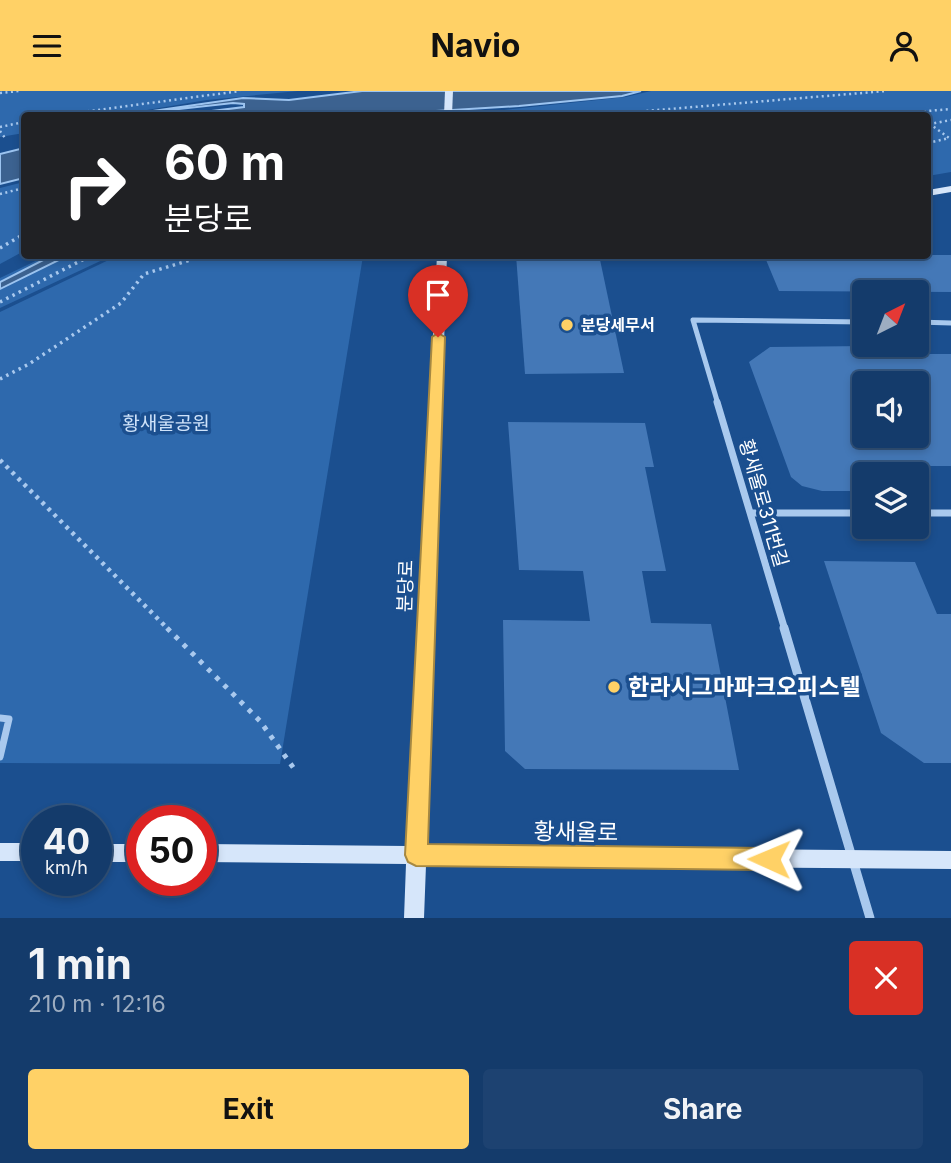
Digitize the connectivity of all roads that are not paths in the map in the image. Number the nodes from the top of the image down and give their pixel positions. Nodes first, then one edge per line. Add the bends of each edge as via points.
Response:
1 (449, 91) edge
2 (448, 112) edge
3 (951, 189) edge
4 (931, 192) edge
5 (442, 259) edge
6 (852, 322) edge
7 (929, 322) edge
8 (951, 323) edge
9 (751, 513) junction
10 (852, 513) edge
11 (929, 513) edge
12 (951, 513) edge
13 (0, 718) edge
14 (0, 757) edge
15 (0, 852) edge
16 (21, 852) edge
17 (217, 853) edge
18 (416, 855) junction
19 (852, 860) junction
20 (951, 860) edge
21 (414, 918) edge
22 (870, 918) edge

1 - 2 main road
3 - 4 main road
5 - 18 main road, 분당로
6 - 9 street, 황새울로311번길 via 693,320
7 - 8 street
9 - 10 street
9 - 19 street, 황새울로311번길
11 - 12 street
13 - 14 lane via 9,719
15 - 16 main road
17 - 18 main road, 황새울로
18 - 19 main road, 황새울로
18 - 21 main road, 분당로
19 - 20 main road, 황새울로
19 - 22 street, 황새울로311번길

